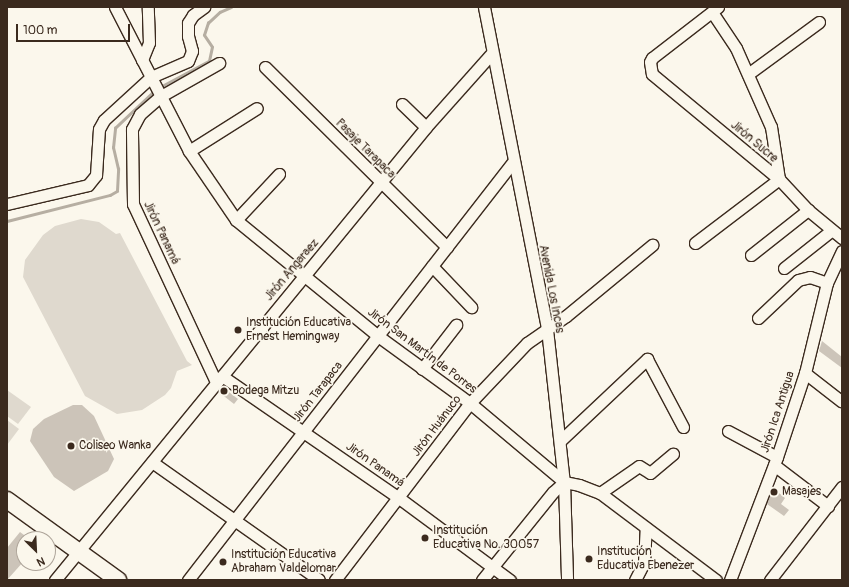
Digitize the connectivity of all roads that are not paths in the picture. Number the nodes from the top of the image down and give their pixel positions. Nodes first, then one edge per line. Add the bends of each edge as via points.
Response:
1 (115, 7) edge
2 (148, 7) edge
3 (204, 7) edge
4 (484, 7) edge
5 (715, 9) edge
6 (819, 22) dead end
7 (491, 54) junction
8 (142, 60) junction
9 (219, 63) dead end
10 (265, 67) dead end
11 (748, 74) junction
12 (152, 78) junction
13 (160, 95) junction
14 (402, 104) dead end
15 (257, 108) dead end
16 (426, 127) junction
17 (190, 152) junction
18 (512, 163) junction
19 (279, 174) dead end
20 (779, 179) junction
21 (380, 183) junction
22 (7, 204) edge
23 (808, 210) junction
24 (236, 220) junction
25 (832, 230) junction
26 (842, 238) edge
27 (695, 243) dead end
28 (652, 245) dead end
29 (447, 247) junction
30 (842, 251) edge
31 (750, 255) dead end
32 (432, 266) junction
33 (784, 268) dead end
34 (305, 275) junction
35 (827, 283) junction
36 (471, 307) dead end
37 (758, 318) dead end
38 (456, 325) dead end
39 (547, 329) junction
40 (378, 336) junction
41 (422, 369) junction
42 (805, 373) junction
43 (219, 379) junction
44 (841, 401) dead end
45 (470, 403) junction
46 (683, 427) dead end
47 (728, 431) dead end
48 (303, 432) junction
49 (560, 441) junction
50 (673, 454) dead end
51 (776, 461) junction
52 (152, 462) junction
53 (564, 482) junction
54 (842, 487) edge
55 (600, 493) junction
56 (399, 498) junction
57 (7, 500) edge
58 (828, 506) junction
59 (7, 512) edge
60 (236, 519) junction
61 (646, 528) junction
62 (34, 531) edge
63 (56, 545) edge
64 (75, 555) junction
65 (493, 567) junction
66 (55, 580) edge
67 (102, 580) edge
68 (118, 580) edge
69 (188, 580) edge
70 (319, 580) edge
71 (335, 580) edge
72 (482, 580) edge
73 (510, 580) edge
74 (567, 580) edge
75 (635, 580) edge
76 (716, 580) edge
77 (730, 580) edge
78 (770, 580) edge

1 - 8 street, Jirón San Martín de Porres
2 - 8 street via 149,42
3 - 12 street via 193,15 188,23 192,51 188,61
4 - 7 street, Avenida Los Incas
5 - 11 street
5 - 20 street, Jirón Sucre via 652,58 650,68 657,80
6 - 11 street
7 - 16 street, Jirón Angaraez
7 - 18 street, Avenida Los Incas
8 - 12 street, Jirón San Martín de Porres
9 - 13 street, Jirón Panamá
10 - 21 street, Pasaje Tarapaca
11 - 20 street via 771,126
12 - 13 street, Jirón San Martín de Porres
12 - 22 street via 104,120 99,129 96,175 88,185
13 - 17 street, Jirón San Martín de Porres
13 - 43 street, Jirón Panamá via 140,114 132,129 133,204
14 - 16 street
15 - 17 street
16 - 21 street, Jirón Angaraez
17 - 24 street, Jirón San Martín de Porres
18 - 29 street, Jirón Tarapaca
18 - 39 street, Avenida Los Incas
19 - 24 street
20 - 23 street, Jirón Sucre
20 - 27 street
21 - 29 street, Pasaje Tarapaca
21 - 34 street, Jirón Angaraez
23 - 25 street, Jirón Sucre
23 - 31 street
24 - 34 street, Jirón San Martín de Porres
25 - 26 street, Jirón Sucre
25 - 33 street
28 - 39 street, Jirón Huánuco
29 - 32 street, Jirón Tarapaca
30 - 35 street, Jirón Ica Antigua
32 - 36 street
32 - 40 street, Jirón Tarapaca
34 - 40 street, Jirón San Martín de Porres
34 - 43 street, Jirón Angaraez
35 - 37 street via 810,277 798,280
35 - 42 street, Jirón Ica Antigua
38 - 41 street
39 - 45 street, Jirón Huánuco via 527,343
39 - 49 street, Avenida Los Incas
40 - 41 street, Jirón San Martín de Porres
40 - 48 street, Jirón Tarapaca
41 - 45 street, Jirón San Martín de Porres
42 - 44 street
42 - 51 street, Jirón Ica Antigua
43 - 48 street, Jirón Panamá
43 - 52 street, Jirón Angaraez
45 - 53 street, Jirón San Martín de Porres
45 - 56 street, Jirón Huánuco
46 - 49 street via 648,359
47 - 51 street
48 - 56 street, Jirón Panamá
48 - 60 street, Jirón Tarapaca
49 - 53 street, Avenida Los Incas
50 - 55 street via 650,473 639,466
51 - 58 street
51 - 77 street, Jirón Ica Antigua
52 - 60 street
52 - 64 street, Jirón Angaraez
53 - 55 street, Jirón San Martín de Porres
53 - 65 street via 553,492
53 - 74 street, Avenida Los Incas
54 - 58 street
55 - 61 street, Jirón San Martín de Porres
56 - 65 street, Jirón Panamá
56 - 71 street, Jirón Huánuco
57 - 64 highway
58 - 78 street
59 - 62 highway
60 - 69 street, Jirón Tarapaca
60 - 70 street
61 - 75 street via 644,562
61 - 76 street, Jirón San Martín de Porres
63 - 64 highway
64 - 66 street, Jirón Angaraez
64 - 67 highway
64 - 68 highway
65 - 72 street
65 - 73 street, Jirón Panamá

